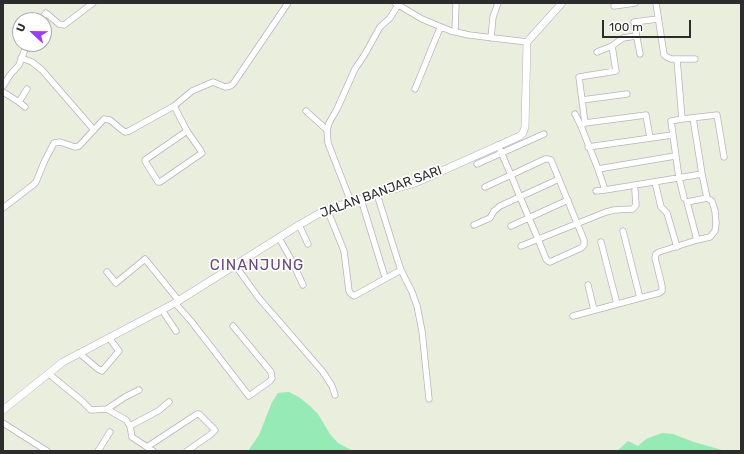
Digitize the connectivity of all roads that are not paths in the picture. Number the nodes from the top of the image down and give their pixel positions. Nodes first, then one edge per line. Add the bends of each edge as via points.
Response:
1 (93, 3) edge
2 (288, 3) edge
3 (456, 3) edge
4 (498, 3) edge
5 (562, 3) edge
6 (635, 3) edge
7 (656, 3) edge
8 (396, 4) edge
9 (614, 6) dead end
10 (52, 18) edge
11 (658, 19) junction
12 (440, 28) junction
13 (455, 32) junction
14 (636, 36) junction
15 (490, 38) junction
16 (527, 42) junction
17 (612, 46) junction
18 (23, 52) edge
19 (597, 52) dead end
20 (640, 54) dead end
21 (22, 58) junction
22 (678, 59) junction
23 (695, 59) dead end
24 (3, 86) edge
25 (27, 89) dead end
26 (415, 90) dead end
27 (3, 92) edge
28 (627, 94) dead end
29 (582, 100) junction
30 (19, 102) junction
31 (174, 106) junction
32 (25, 107) dead end
33 (306, 111) dead end
34 (575, 114) dead end
35 (693, 118) junction
36 (682, 120) junction
37 (583, 124) junction
38 (94, 130) junction
39 (327, 130) junction
40 (187, 131) junction
41 (544, 134) dead end
42 (672, 135) junction
43 (650, 138) junction
44 (588, 146) junction
45 (500, 149) junction
46 (675, 156) junction
47 (724, 157) dead end
48 (477, 164) dead end
49 (598, 169) junction
50 (702, 174) junction
51 (511, 175) junction
52 (679, 178) junction
53 (559, 179) junction
54 (655, 182) junction
55 (485, 187) dead end
56 (605, 190) junction
57 (635, 190) dead end
58 (596, 191) dead end
59 (377, 194) junction
60 (520, 197) junction
61 (684, 198) dead end
62 (707, 198) junction
63 (360, 199) junction
64 (568, 200) junction
65 (351, 202) junction
66 (3, 208) edge
67 (327, 209) junction
68 (529, 218) junction
69 (578, 223) junction
70 (299, 225) junction
71 (474, 225) dead end
72 (511, 226) dead end
73 (623, 231) dead end
74 (278, 238) junction
75 (538, 239) junction
76 (697, 240) junction
77 (601, 242) dead end
78 (308, 244) dead end
79 (521, 246) dead end
80 (677, 247) junction
81 (235, 265) junction
82 (401, 270) junction
83 (107, 272) dead end
84 (384, 274) dead end
85 (303, 285) dead end
86 (588, 285) dead end
87 (640, 298) junction
88 (177, 302) junction
89 (617, 304) junction
90 (162, 310) junction
91 (594, 310) junction
92 (573, 316) dead end
93 (233, 326) dead end
94 (176, 331) dead end
95 (109, 338) junction
96 (79, 353) junction
97 (49, 374) junction
98 (139, 390) dead end
99 (335, 394) dead end
100 (429, 398) dead end
101 (169, 402) dead end
102 (107, 409) junction
103 (3, 410) edge
104 (3, 423) edge
105 (130, 426) junction
106 (110, 432) dead end
107 (147, 447) junction
108 (47, 451) edge
109 (98, 451) edge
110 (153, 451) edge
111 (187, 451) edge

1 - 10 street via 64,25
2 - 31 street via 233,84 225,87 213,82 192,91
3 - 13 street
4 - 15 street
5 - 16 street
6 - 9 street
7 - 11 street
8 - 12 street
8 - 39 street via 390,18 380,27 355,69
11 - 14 street via 634,22
11 - 22 street via 664,55
12 - 13 street
12 - 26 street
13 - 15 street
14 - 17 street via 622,38
14 - 20 street
15 - 16 street
16 - 45 street, JALAN BANJAR SARI via 525,127 520,136
17 - 19 street
17 - 29 street via 616,71 579,77
18 - 21 street
21 - 24 street
21 - 38 street via 42,70
22 - 23 street
22 - 36 street
25 - 30 street
27 - 30 street
28 - 29 street
29 - 37 street
30 - 32 street
31 - 38 street via 129,131 125,132 110,120 104,119
31 - 40 street
33 - 39 street
34 - 37 street
35 - 36 street
35 - 47 street via 717,114
35 - 50 street
36 - 42 street via 671,121
37 - 43 street via 646,115
37 - 44 street
38 - 66 street via 79,146 54,143 36,182
39 - 65 street via 328,143
40 - 40 street via 145,160 158,182 202,153
41 - 45 street
42 - 43 street
42 - 46 street
43 - 44 street
44 - 49 street
45 - 48 street
45 - 51 street
45 - 59 street, JALAN BANJAR SARI
46 - 49 street
46 - 52 street
49 - 56 street
50 - 52 street
50 - 62 street
51 - 53 street via 548,158
51 - 55 street
51 - 60 street
52 - 54 street
52 - 61 street
53 - 60 street
53 - 64 street
54 - 56 street
54 - 80 street via 661,207 667,213
56 - 58 street
57 - 69 street via 636,205 633,209 614,210
59 - 63 street, JALAN BANJAR SARI
59 - 82 street
60 - 68 street
60 - 71 street via 500,206 490,218
62 - 76 street via 712,201 715,211 715,231 710,237
62 - 76 street via 687,202
63 - 65 street, JALAN BANJAR SARI
63 - 84 street
64 - 68 street
64 - 69 street
65 - 67 street, JALAN BANJAR SARI
67 - 70 street, JALAN BANJAR SARI
67 - 82 street via 344,251 348,291 351,294 354,296
68 - 72 street
68 - 75 street
69 - 75 street
69 - 75 street via 584,245 550,262 546,259
70 - 74 street, JALAN BANJAR SARI
70 - 78 street
73 - 87 street
74 - 81 street, JALAN BANJAR SARI
74 - 85 street
75 - 79 street
76 - 80 street
77 - 89 street
80 - 87 street via 656,254 662,291
81 - 88 street, JALAN BANJAR SARI
81 - 99 street via 258,297 324,372
82 - 100 street via 417,306
83 - 88 street via 116,283 145,259
86 - 91 street
87 - 89 street
88 - 90 street, JALAN BANJAR SARI
88 - 93 street via 249,396 270,381 272,372
89 - 91 street
90 - 94 street
90 - 95 street, JALAN BANJAR SARI
91 - 92 street
95 - 96 street, JALAN BANJAR SARI
95 - 96 street via 119,351 102,371
96 - 97 street, JALAN BANJAR SARI
97 - 102 street via 91,410
97 - 103 street, JALAN BANJAR SARI
98 - 102 street
101 - 105 street
102 - 105 street via 126,420
104 - 108 street
105 - 107 street via 132,437
106 - 109 street
107 - 110 street
107 - 111 street via 199,414 215,430

